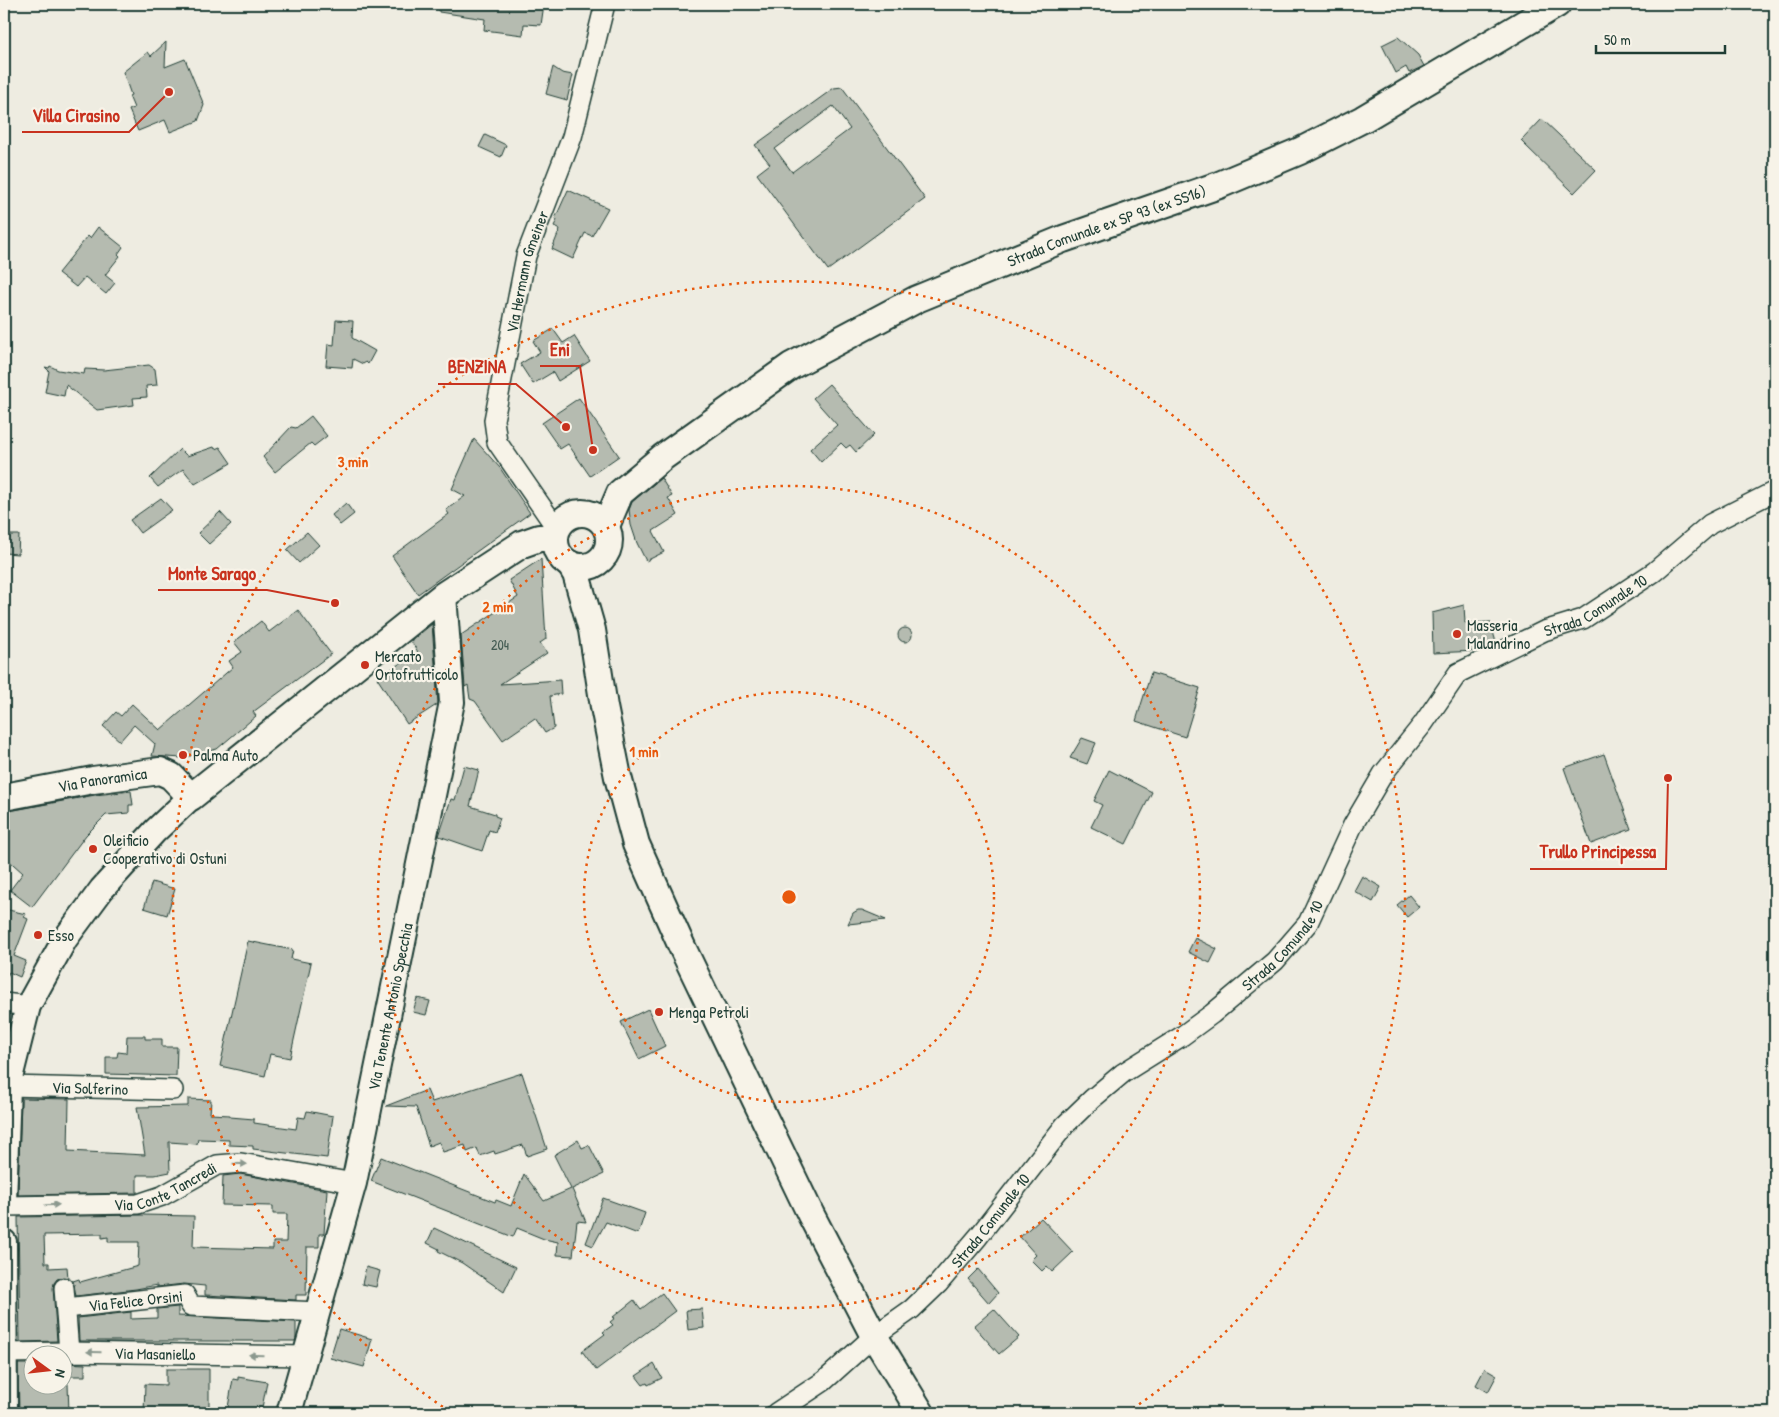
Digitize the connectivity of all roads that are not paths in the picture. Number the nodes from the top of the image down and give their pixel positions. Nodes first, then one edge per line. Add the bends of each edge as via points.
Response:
1 (605, 4) edge
2 (1557, 4) edge
3 (663, 457) junction
4 (1775, 491) edge
5 (581, 512) junction
6 (606, 526) junction
7 (560, 546) junction
8 (599, 562) junction
9 (444, 595) junction
10 (592, 630) junction
11 (4, 797) edge
12 (191, 797) junction
13 (4, 1003) edge
14 (28, 1006) junction
15 (11, 1046) edge
16 (8, 1086) junction
17 (173, 1090) dead end
18 (354, 1183) junction
19 (4, 1204) edge
20 (4, 1242) edge
21 (64, 1288) dead end
22 (66, 1308) junction
23 (318, 1312) junction
24 (874, 1336) junction
25 (68, 1344) edge
26 (72, 1352) edge
27 (22, 1353) edge
28 (4, 1354) edge
29 (305, 1356) junction
30 (5, 1413) edge
31 (289, 1413) edge
32 (776, 1413) edge
33 (921, 1413) edge

1 - 7 street, Via Hermann Gmeiner via 572,137 526,256 494,420 497,442
2 - 3 main road, Strada Comunale ex SP 93 (ex SS16) via 1363,119 1300,151 1219,185 1063,239 917,299 792,366
3 - 5 main road, Strada Comunale ex SP 93 (ex SS16) via 592,499
3 - 6 main road, Strada Comunale ex SP 93 (ex SS16) via 620,493
4 - 24 street, Strada Comunale 10 via 1710,524 1654,572 1584,620 1544,632 1458,673 1383,774 1353,824 1308,923 1275,961 1212,1014 1123,1073 1092,1099 1065,1125 978,1238 938,1284 912,1309
5 - 6 main road via 593,515
5 - 7 main road via 564,519
6 - 8 main road via 609,546
7 - 8 main road via 582,567
7 - 9 main road via 509,552
7 - 10 main road via 576,574
8 - 10 main road via 592,589
9 - 12 main road
9 - 18 street, Via Tenente Antonio Specchia via 452,702
10 - 24 main road via 618,777 636,844 799,1189
11 - 12 main road, Via Panoramica via 160,771 171,776
12 - 14 street via 102,889 65,939
13 - 14 street
14 - 15 street
15 - 16 street
16 - 17 street, Via Solferino
16 - 19 street
19 -> 18 street, Via Conte Tancredi via 138,1204 162,1196 217,1165 241,1163
18 - 23 street, Via Tenente Antonio Specchia
20 - 28 street
21 - 22 street
22 - 23 street, Via Felice Orsini via 185,1295 191,1306
22 - 25 street
23 - 29 street, Via Tenente Antonio Specchia
24 - 32 street, Strada Comunale 10 via 824,1381
24 - 33 main road
29 -> 26 street, Via Masaniello
27 - 28 street, Via Masaniello
28 - 30 street
29 - 31 street, Via Tenente Antonio Specchia

